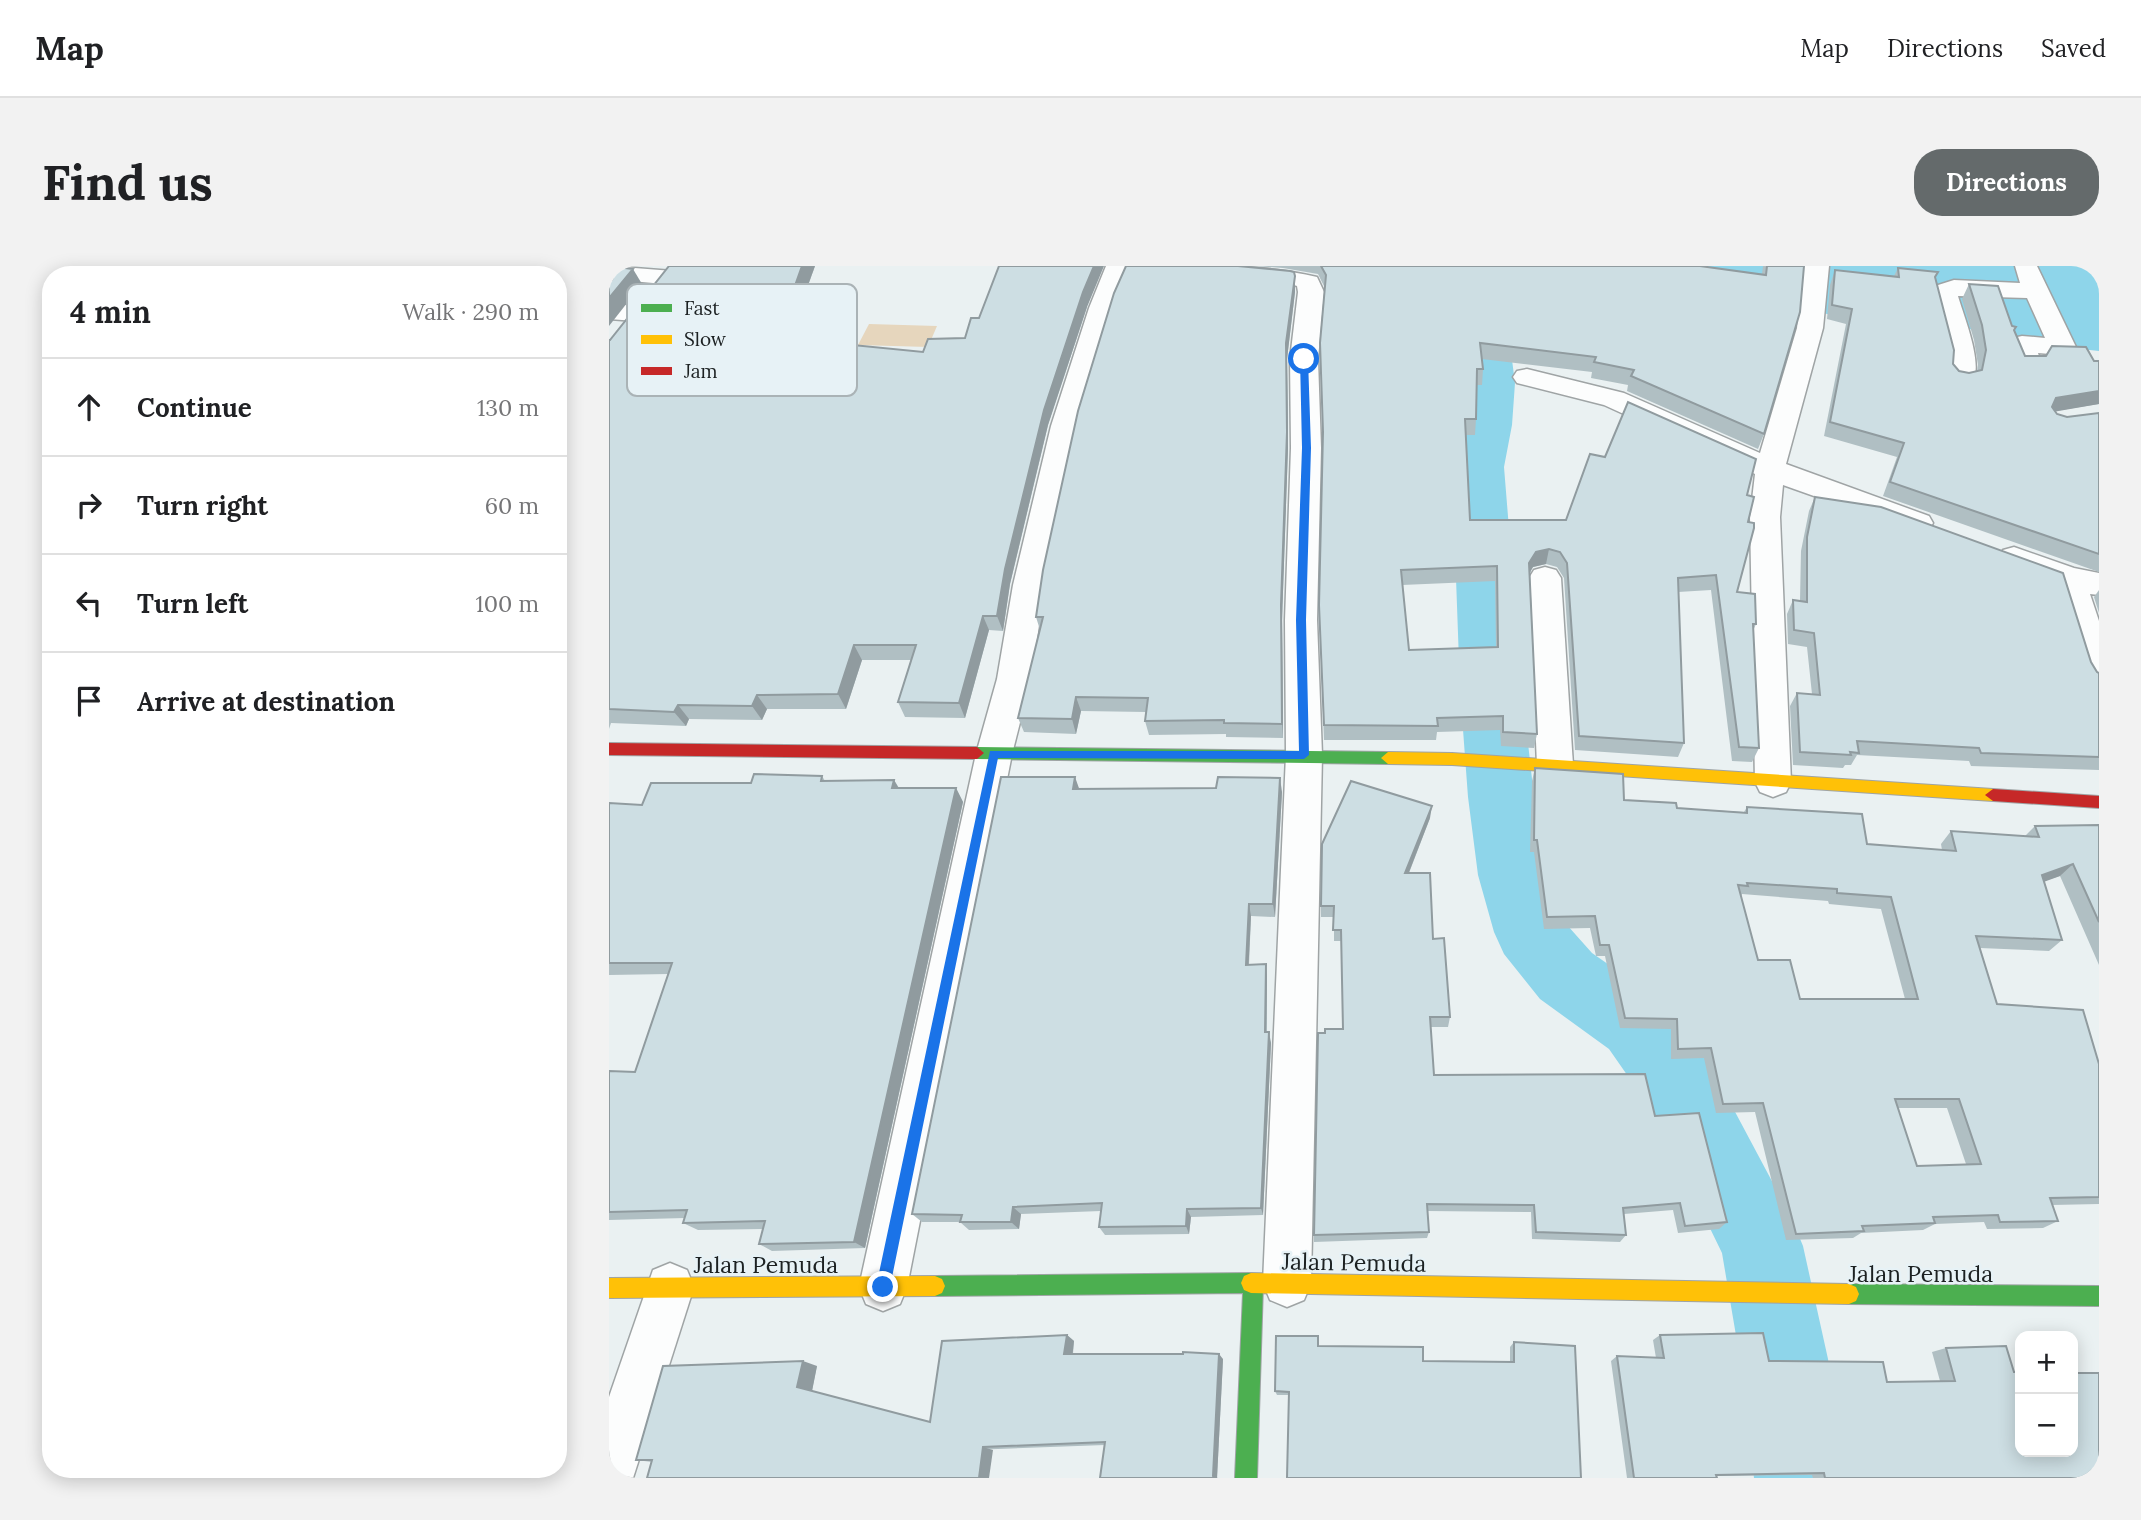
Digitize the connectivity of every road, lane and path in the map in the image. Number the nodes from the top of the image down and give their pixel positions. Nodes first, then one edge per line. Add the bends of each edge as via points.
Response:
1 (1119, 266) edge
2 (1188, 266) edge
3 (1816, 266) edge
4 (1940, 266) edge
5 (2025, 266) edge
6 (609, 271) edge
7 (668, 271) edge
8 (1954, 288) junction
9 (2038, 291) junction
10 (609, 311) edge
11 (627, 312) edge
12 (627, 324) edge
13 (616, 338) edge
14 (2027, 362) edge
15 (1527, 377) dead end
16 (1962, 377) edge
17 (1770, 469) junction
18 (1948, 533) edge
19 (1985, 547) edge
20 (1545, 578) dead end
21 (2084, 581) edge
22 (2099, 674) edge
23 (609, 749) edge
24 (993, 754) junction
25 (1304, 755) junction
26 (1545, 764) junction
27 (1773, 782) junction
28 (2099, 802) edge
29 (1270, 1284) junction
30 (609, 1287) edge
31 (670, 1287) junction
32 (883, 1287) junction
33 (2099, 1296) edge
34 (609, 1473) edge
35 (1246, 1478) edge

1 - 24 street via 1062,440 1028,585 1014,679
2 - 25 street via 1296,277 1308,282 1311,292 1304,359
3 - 17 street via 1810,328
4 - 8 street
5 - 9 street
6 - 7 street
8 - 9 street
8 - 16 street via 1944,291 1963,364
9 - 14 street via 2063,346 2022,344
10 - 11 street
12 - 13 street
15 - 17 street via 1614,399
17 - 18 street
17 - 27 street via 1765,517
19 - 21 street
20 - 26 street
21 - 22 street
23 - 24 main road
24 - 25 main road
24 - 32 street
25 - 26 main road
25 - 29 street
26 - 27 main road
27 - 28 main road
29 - 32 main road, Jalan Pemuda
29 - 33 main road, Jalan Pemuda
29 - 35 main road
30 - 31 main road, Jalan Pemuda
31 - 32 main road, Jalan Pemuda
31 - 34 street

